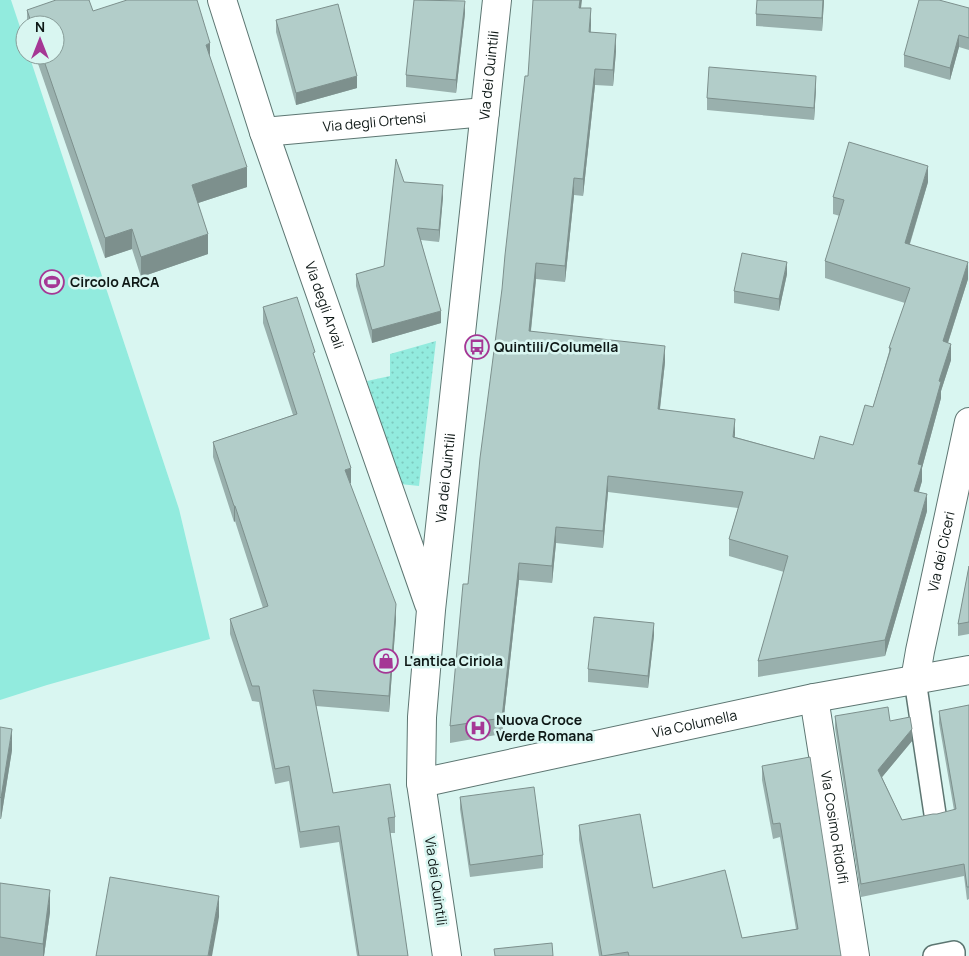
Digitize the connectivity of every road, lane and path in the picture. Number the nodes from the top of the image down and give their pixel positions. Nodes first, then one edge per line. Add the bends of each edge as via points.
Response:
1 (222, 0) edge
2 (497, 0) edge
3 (485, 112) junction
4 (264, 132) junction
5 (969, 422) edge
6 (431, 610) junction
7 (969, 670) edge
8 (915, 680) junction
9 (814, 698) junction
10 (421, 783) junction
11 (935, 814) edge
12 (446, 956) edge
13 (856, 956) edge
14 (934, 956) edge
15 (954, 956) edge

1 - 4 street, Via degli Arvali
2 - 3 street, Via dei Quintili
3 - 4 street, Via degli Ortensi
3 - 6 street, Via dei Quintili
4 - 6 street, Via degli Arvali
5 - 8 street, Via dei Ciceri
6 - 10 street, Via dei Quintili via 422,716
7 - 8 street, Via Columella
8 - 9 street, Via Columella
8 - 11 lane
9 - 10 street, Via Columella
9 - 13 street, Via Cosimo Ridolfi
10 - 12 street, Via dei Quintili
14 - 15 lane via 954,952

